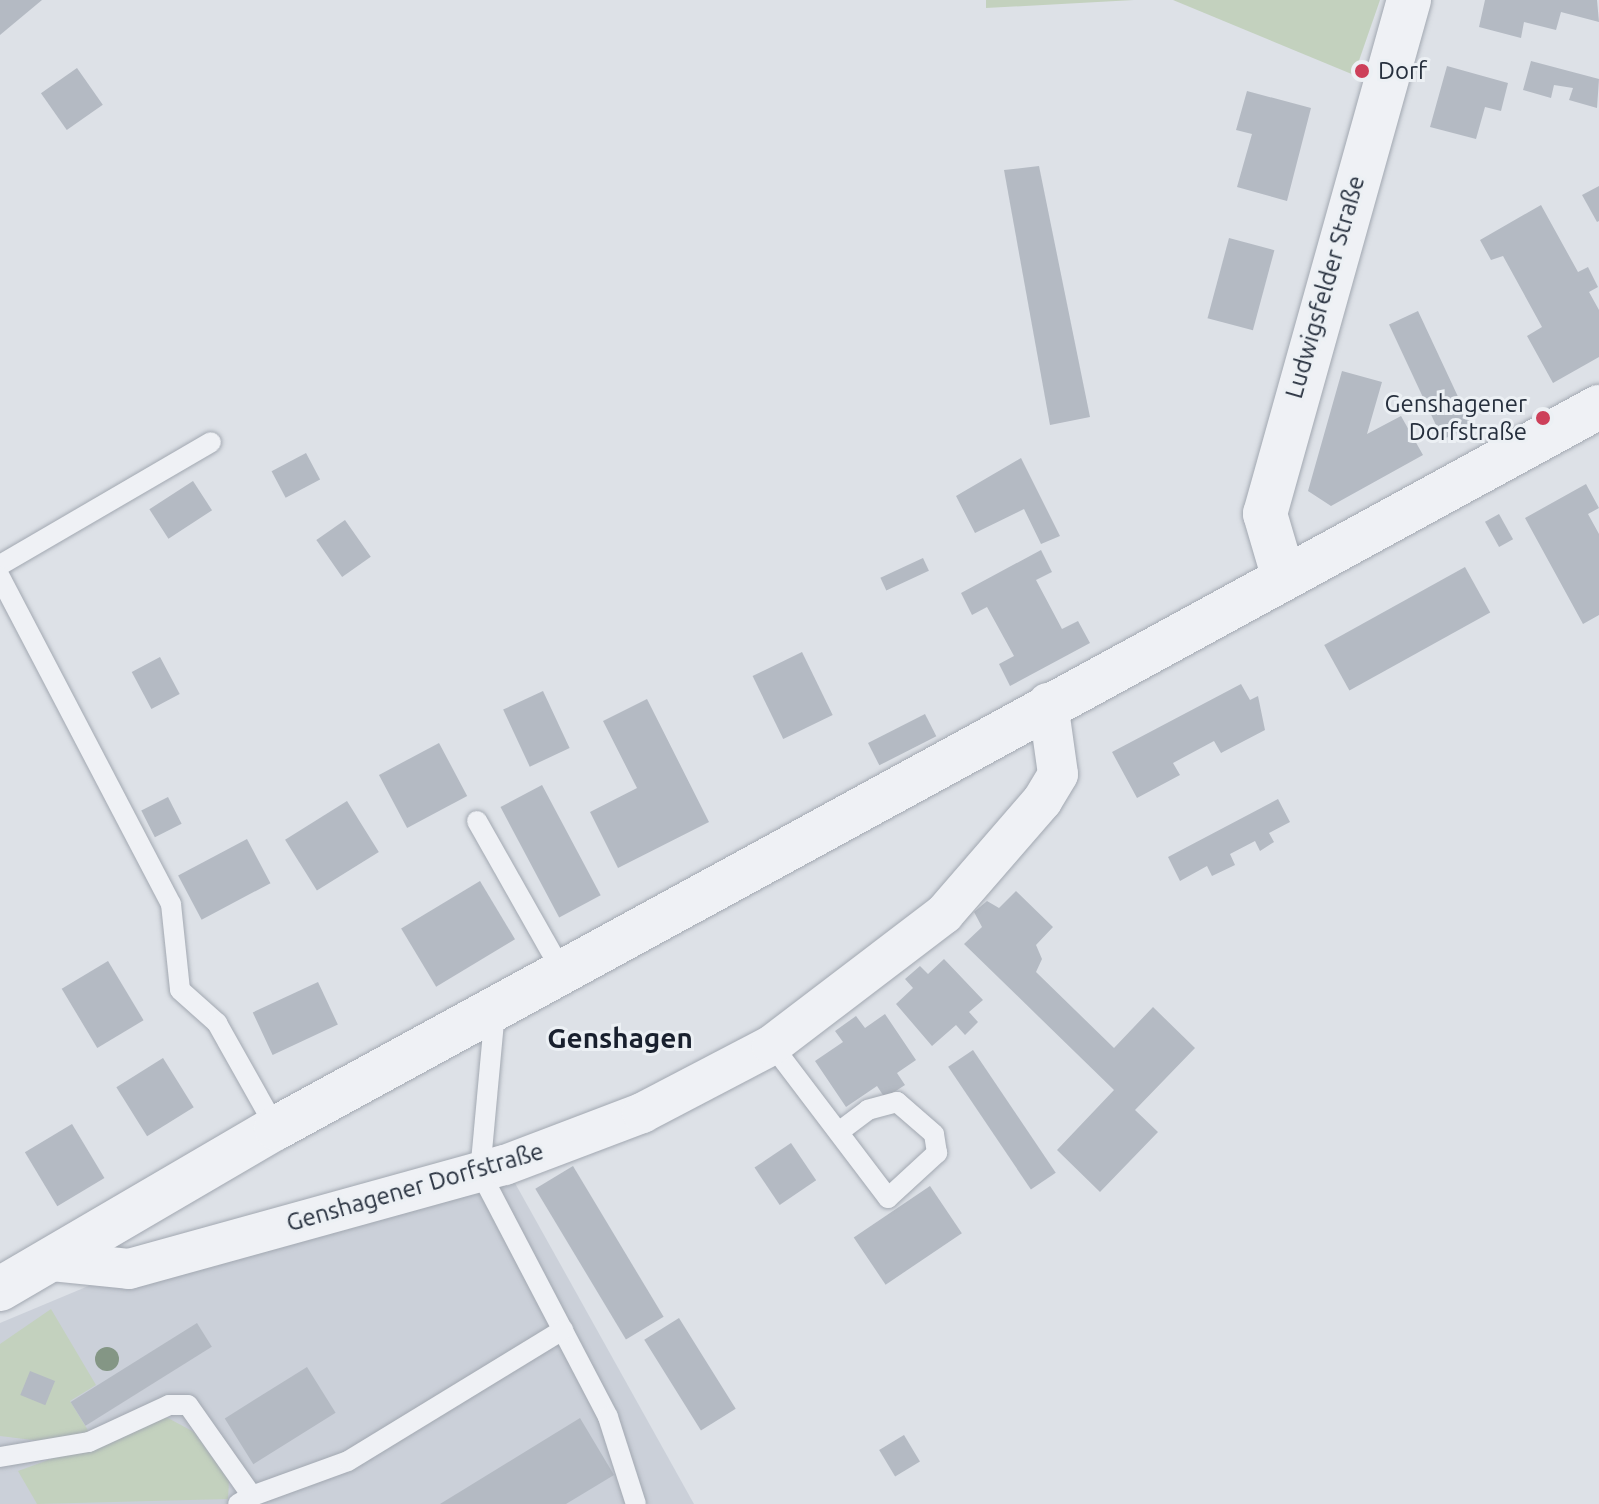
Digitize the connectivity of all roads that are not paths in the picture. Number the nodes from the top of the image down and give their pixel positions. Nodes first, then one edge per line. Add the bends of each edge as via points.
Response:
1 (1409, 0) edge
2 (1599, 407) edge
3 (211, 442) dead end
4 (0, 565) edge
5 (1283, 575) junction
6 (0, 577) edge
7 (1048, 703) junction
8 (477, 821) dead end
9 (564, 975) junction
10 (495, 1011) junction
11 (772, 1045) junction
12 (276, 1128) junction
13 (840, 1131) junction
14 (480, 1172) junction
15 (52, 1261) junction
16 (0, 1289) edge
17 (563, 1330) junction
18 (0, 1457) edge
19 (245, 1500) edge
20 (636, 1504) edge

1 - 5 street, Ludwigsfelder Straße via 1265,514
2 - 5 street
3 - 4 lane
5 - 7 street
6 - 12 lane via 171,904 180,990 217,1023
7 - 9 street
7 - 11 street, Genshagener Dorfstraße via 1058,774 1042,801 944,914
8 - 9 lane
9 - 10 street
10 - 12 street
10 - 14 lane
11 - 13 lane
11 - 14 street, Genshagener Dorfstraße via 642,1113
12 - 15 street
13 - 13 lane via 888,1198 937,1153 926,1123 897,1102 868,1110
14 - 15 street, Genshagener Dorfstraße via 129,1269
14 - 17 lane
15 - 16 street
17 - 19 lane via 348,1461
17 - 20 lane via 608,1417
18 - 19 lane via 89,1442 169,1405 188,1405

